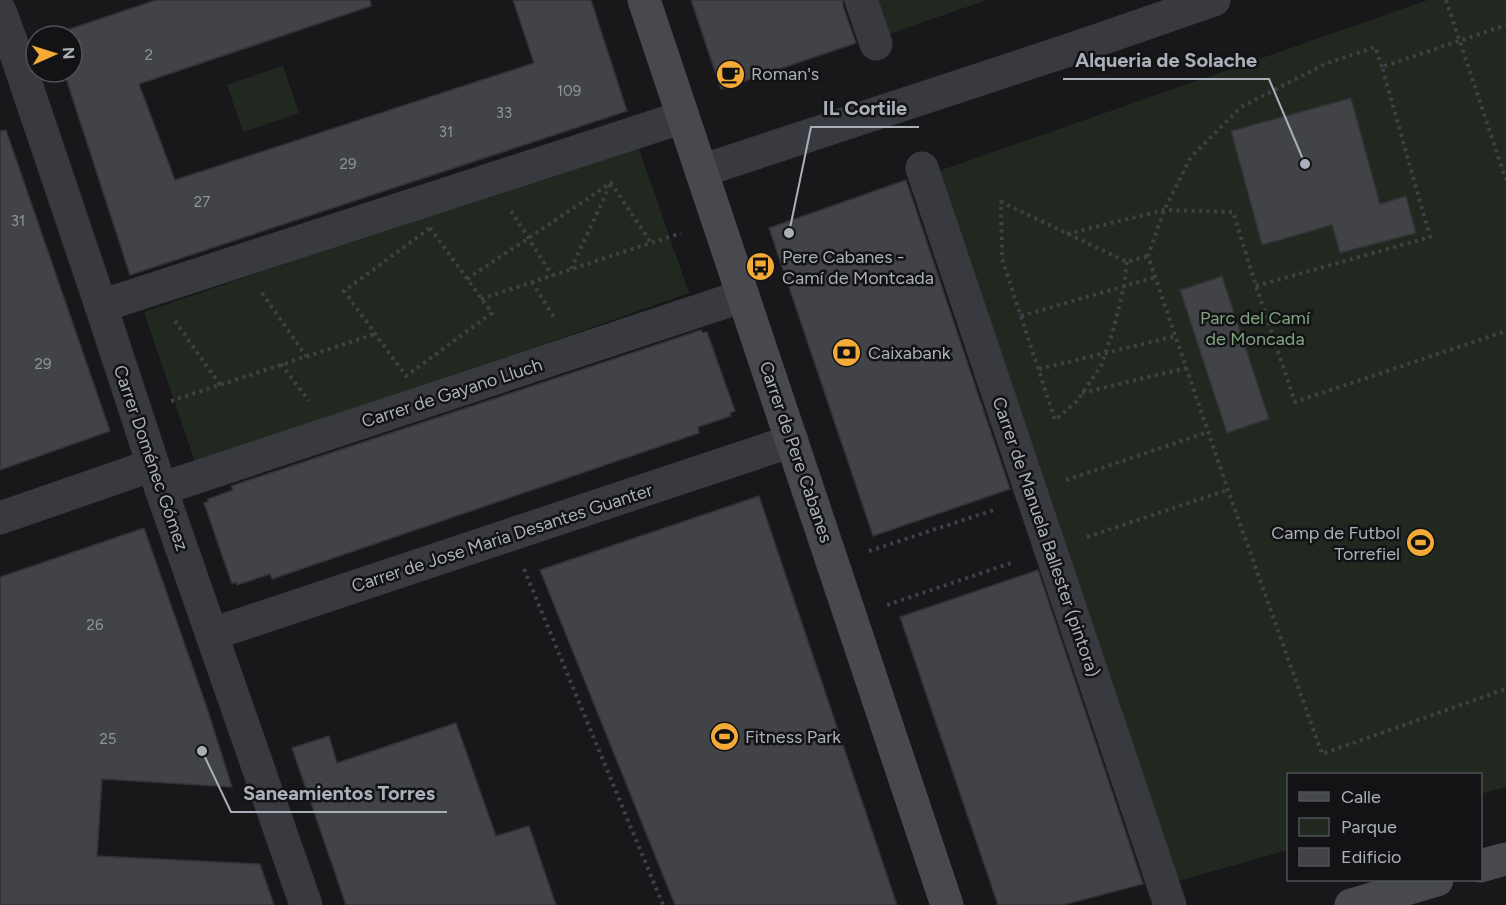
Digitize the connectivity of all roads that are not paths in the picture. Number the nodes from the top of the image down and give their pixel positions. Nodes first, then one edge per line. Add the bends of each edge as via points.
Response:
1 (11, 0) edge
2 (644, 0) edge
3 (861, 0) edge
4 (1214, 0) edge
5 (0, 3) edge
6 (0, 11) edge
7 (876, 44) dead end
8 (683, 117) junction
9 (922, 168) dead end
10 (701, 171) junction
11 (743, 296) junction
12 (101, 306) junction
13 (792, 441) junction
14 (157, 477) junction
15 (0, 518) edge
16 (212, 634) junction
17 (1506, 859) edge
18 (1482, 866) edge
19 (1430, 881) edge
20 (306, 905) edge
21 (947, 905) edge
22 (1170, 905) edge
23 (1351, 905) edge

1 - 5 street
2 - 8 street, Carrer de Pere Cabanes
3 - 7 street
4 - 10 street
6 - 12 street, Carrer Doménec Gómez
8 - 10 street, Carrer de Pere Cabanes
8 - 12 street
9 - 22 street, Carrer de Manuela Ballester (pintora)
10 - 11 street, Carrer de Pere Cabanes
11 - 13 street, Carrer de Pere Cabanes
11 - 14 street, Carrer de Gayano Lluch
12 - 14 street, Carrer Doménec Gómez
13 - 16 street, Carrer de Jose Maria Desantes Guanter
13 - 21 street, Carrer de Pere Cabanes
14 - 15 street, Carrer de Gayano Lluch
14 - 16 street, Carrer Doménec Gómez
16 - 20 street, Carrer Doménec Gómez
17 - 18 street
19 - 23 street

